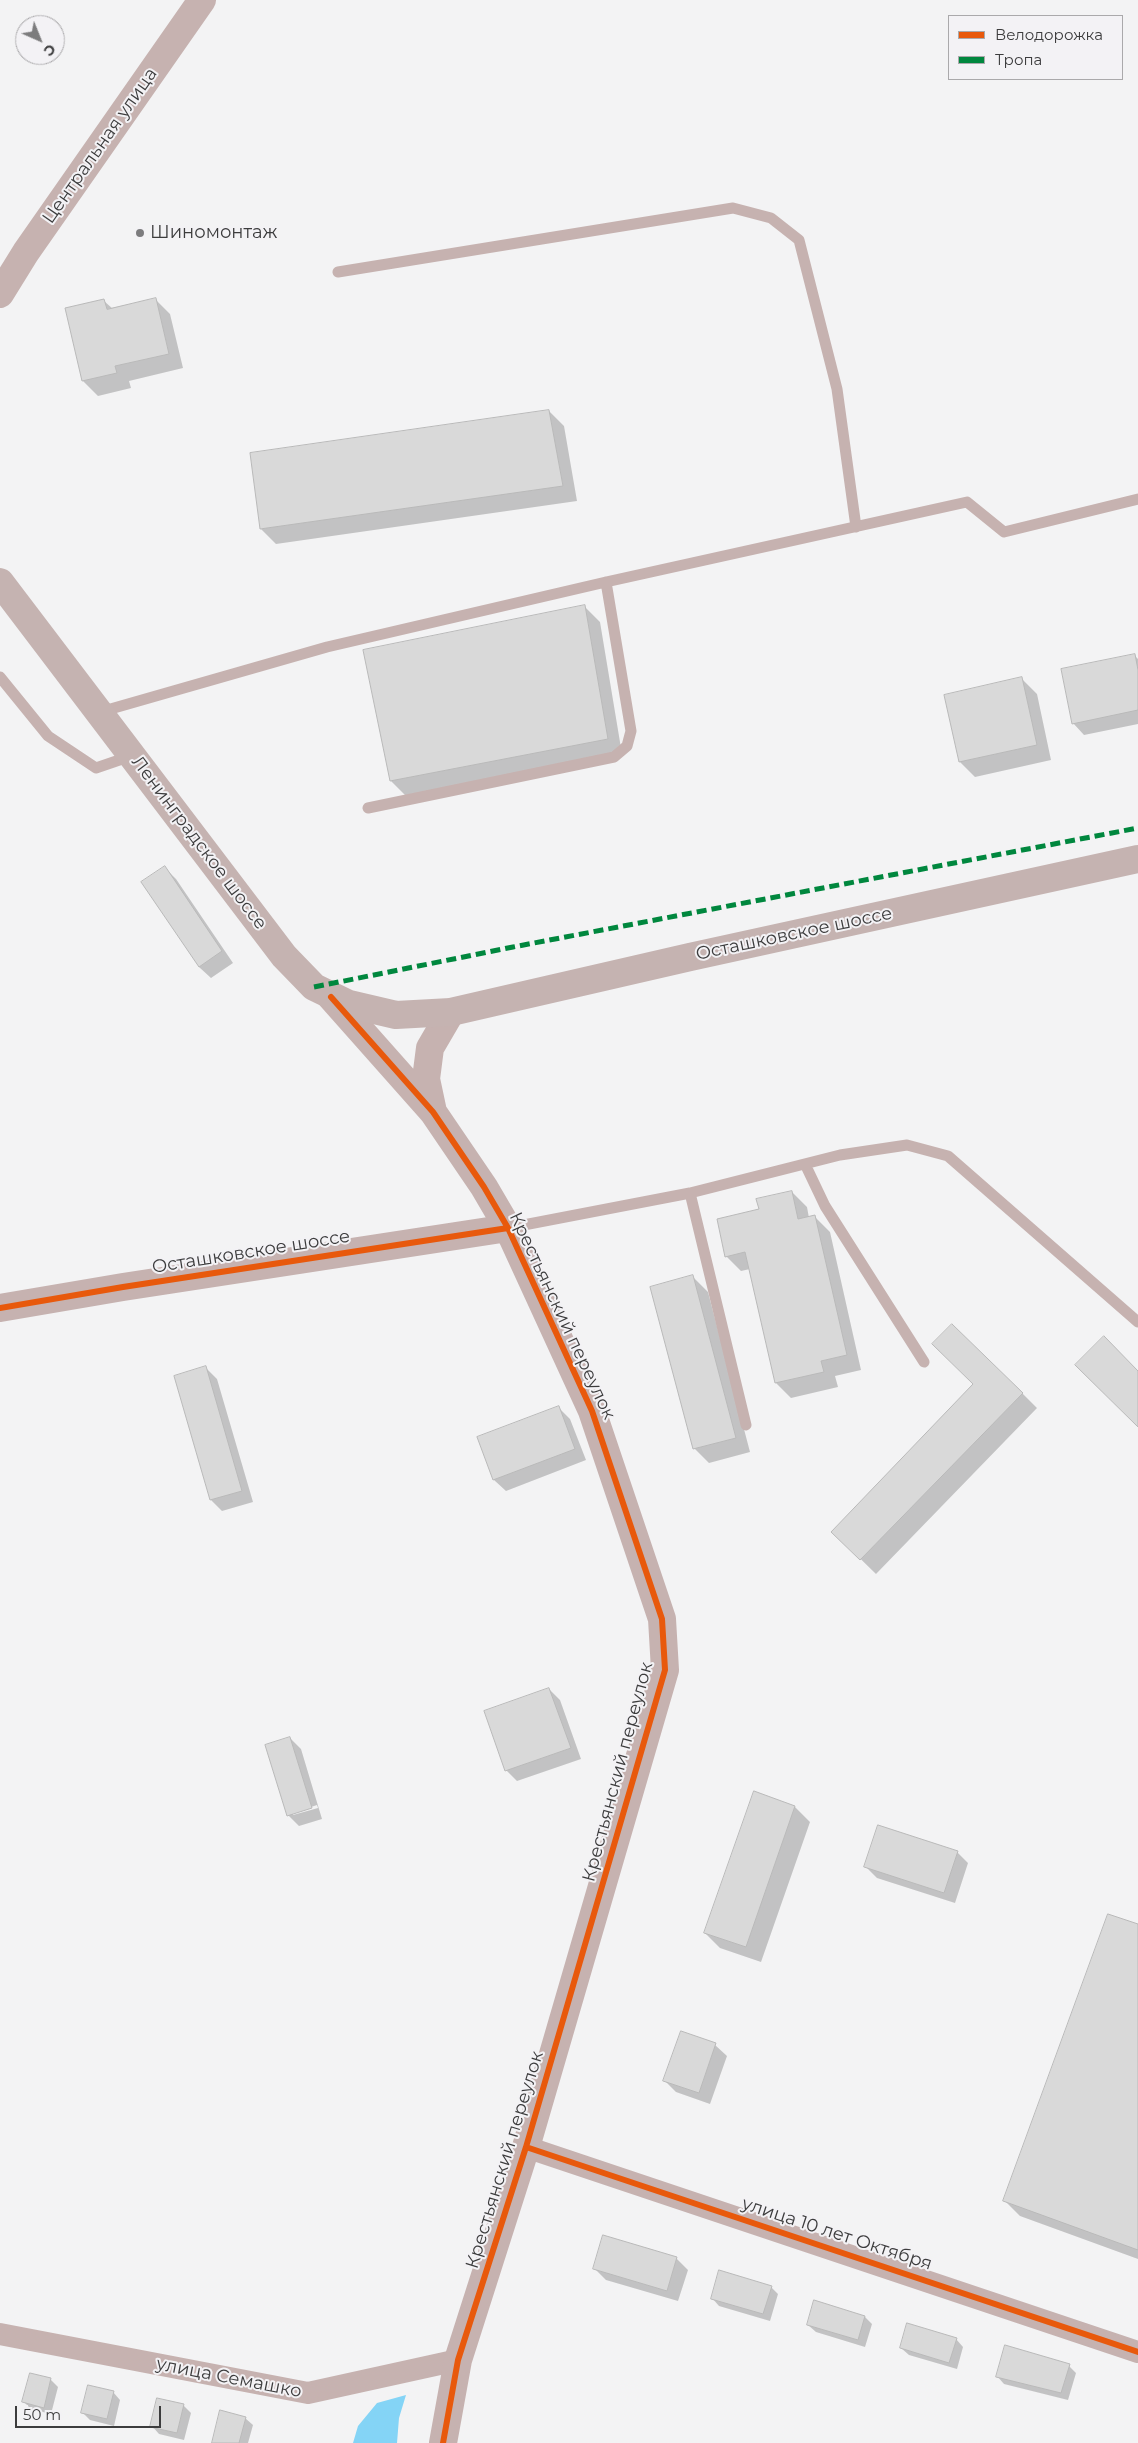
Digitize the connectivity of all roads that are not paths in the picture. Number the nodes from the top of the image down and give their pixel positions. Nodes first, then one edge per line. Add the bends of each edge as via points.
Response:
1 (202, 0) edge
2 (338, 272) dead end
3 (0, 294) edge
4 (1138, 499) edge
5 (856, 527) junction
6 (606, 582) junction
7 (0, 584) edge
8 (0, 677) edge
9 (100, 712) junction
10 (133, 756) junction
11 (368, 808) dead end
12 (1138, 859) edge
13 (331, 997) junction
14 (451, 1012) junction
15 (433, 1112) junction
16 (805, 1164) junction
17 (690, 1193) junction
18 (508, 1228) junction
19 (0, 1308) edge
20 (1138, 1322) edge
21 (924, 1362) dead end
22 (746, 1425) dead end
23 (526, 2147) junction
24 (0, 2334) edge
25 (1138, 2352) edge
26 (458, 2360) junction
27 (443, 2443) edge

1 - 3 street, Центральная улица
2 - 5 lane via 733,208 771,218 799,240 809,275 837,388
4 - 5 lane via 1004,532 967,502
5 - 6 lane
6 - 9 lane via 327,647
6 - 11 lane via 631,731 627,746 614,757
7 - 9 main road, Ленинградское шоссе
8 - 10 lane via 48,736 96,768
9 - 10 main road, Ленинградское шоссе
10 - 13 main road, Ленинградское шоссе via 284,956 314,987
12 - 14 main road, Осташковское шоссе
13 - 14 main road, Ленинградское шоссе via 372,1011 396,1015
13 - 15 street, Крестьянский переулок
14 - 15 street via 430,1048 426,1079
15 - 18 street, Крестьянский переулок
16 - 17 lane
16 - 20 lane via 907,1145 948,1156
16 - 21 lane via 825,1206
17 - 18 lane
17 - 22 lane
18 - 19 street, Осташковское шоссе
18 - 23 street, Крестьянский переулок via 592,1411 662,1619 665,1670
23 - 25 street, улица 10 лет Октября
23 - 26 street, Крестьянский переулок
24 - 26 street, улица Семашко via 308,2393
26 - 27 street, Крестьянский переулок

